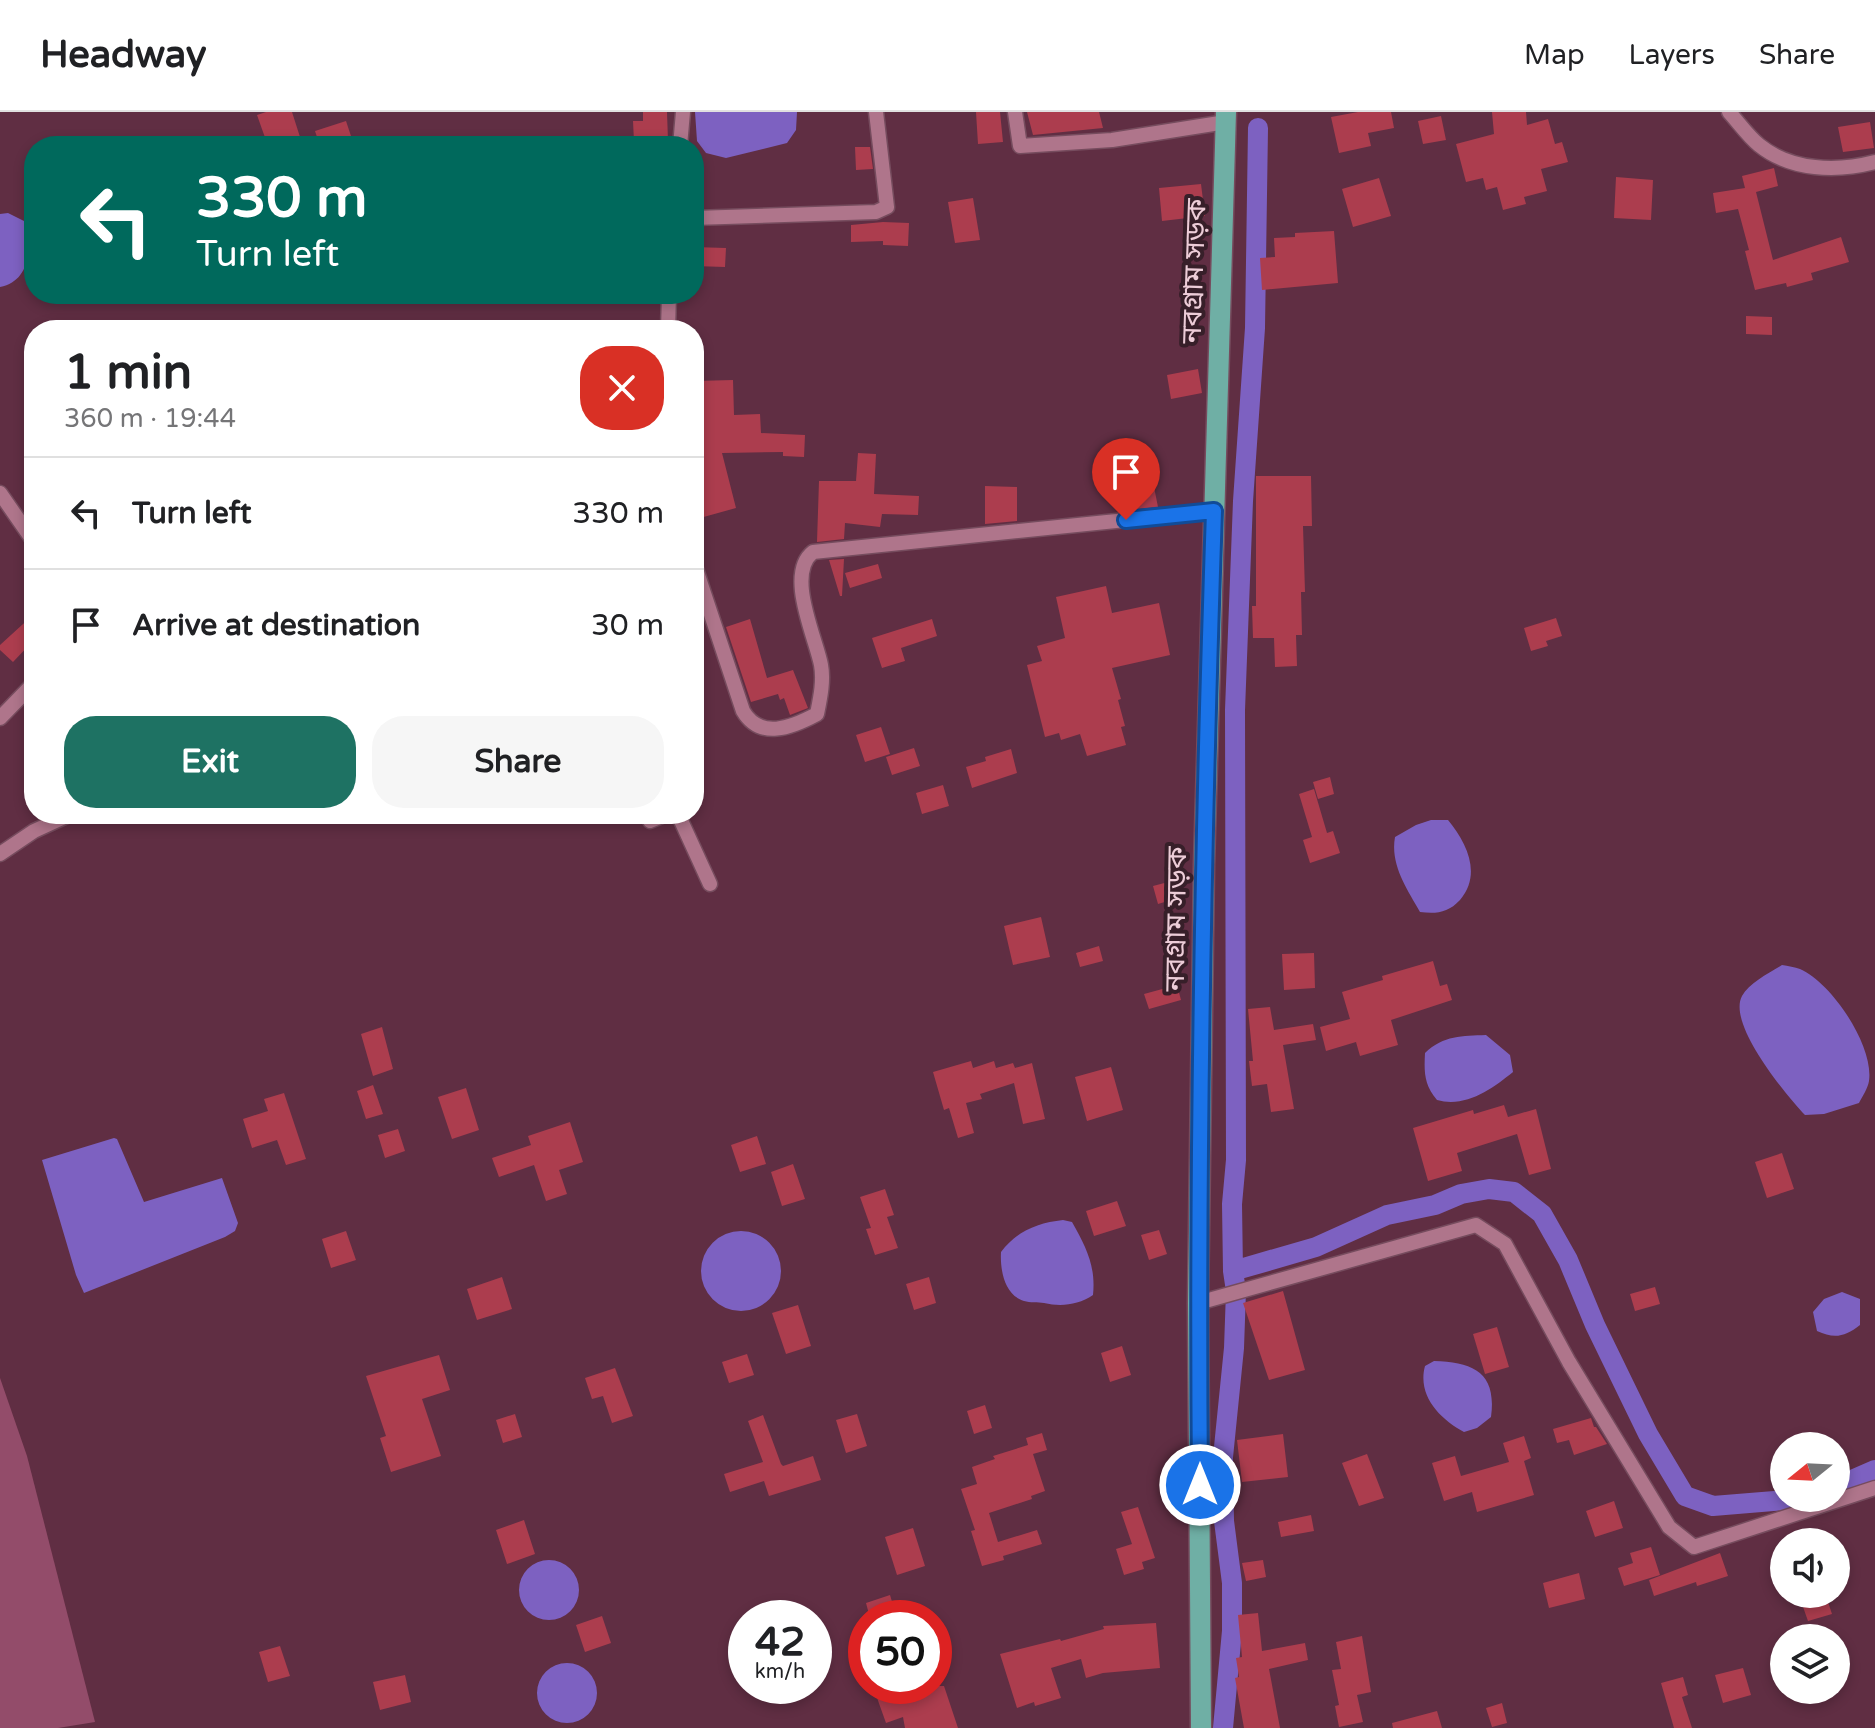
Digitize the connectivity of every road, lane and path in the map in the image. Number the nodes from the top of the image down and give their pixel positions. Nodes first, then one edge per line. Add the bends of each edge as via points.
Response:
1 (683, 112) edge
2 (876, 112) edge
3 (1015, 112) edge
4 (1729, 112) edge
5 (1226, 117) edge
6 (681, 136) edge
7 (1875, 162) edge
8 (704, 218) edge
9 (0, 493) edge
10 (1214, 511) junction
11 (24, 528) edge
12 (704, 597) edge
13 (24, 693) edge
14 (0, 718) edge
15 (49, 824) edge
16 (683, 824) edge
17 (0, 854) edge
18 (710, 884) dead end
19 (1205, 1301) junction
20 (1875, 1488) edge
21 (1201, 1728) edge

1 - 6 street
2 - 8 street via 885,209
3 - 5 street via 1020,146 1112,140
4 - 7 street via 1759,145 1811,168 1850,169
5 - 10 main road, নবগ্রাম সড়ক
9 - 11 street
10 - 12 street via 813,552 802,578 821,665 817,714 771,729 750,724 743,711
10 - 19 main road, নবগ্রাম সড়ক via 1204,865
13 - 14 street
15 - 17 street
16 - 18 street
19 - 20 street via 1476,1225 1505,1244 1669,1527 1694,1547
19 - 21 main road, নবগ্রাম সড়ক

